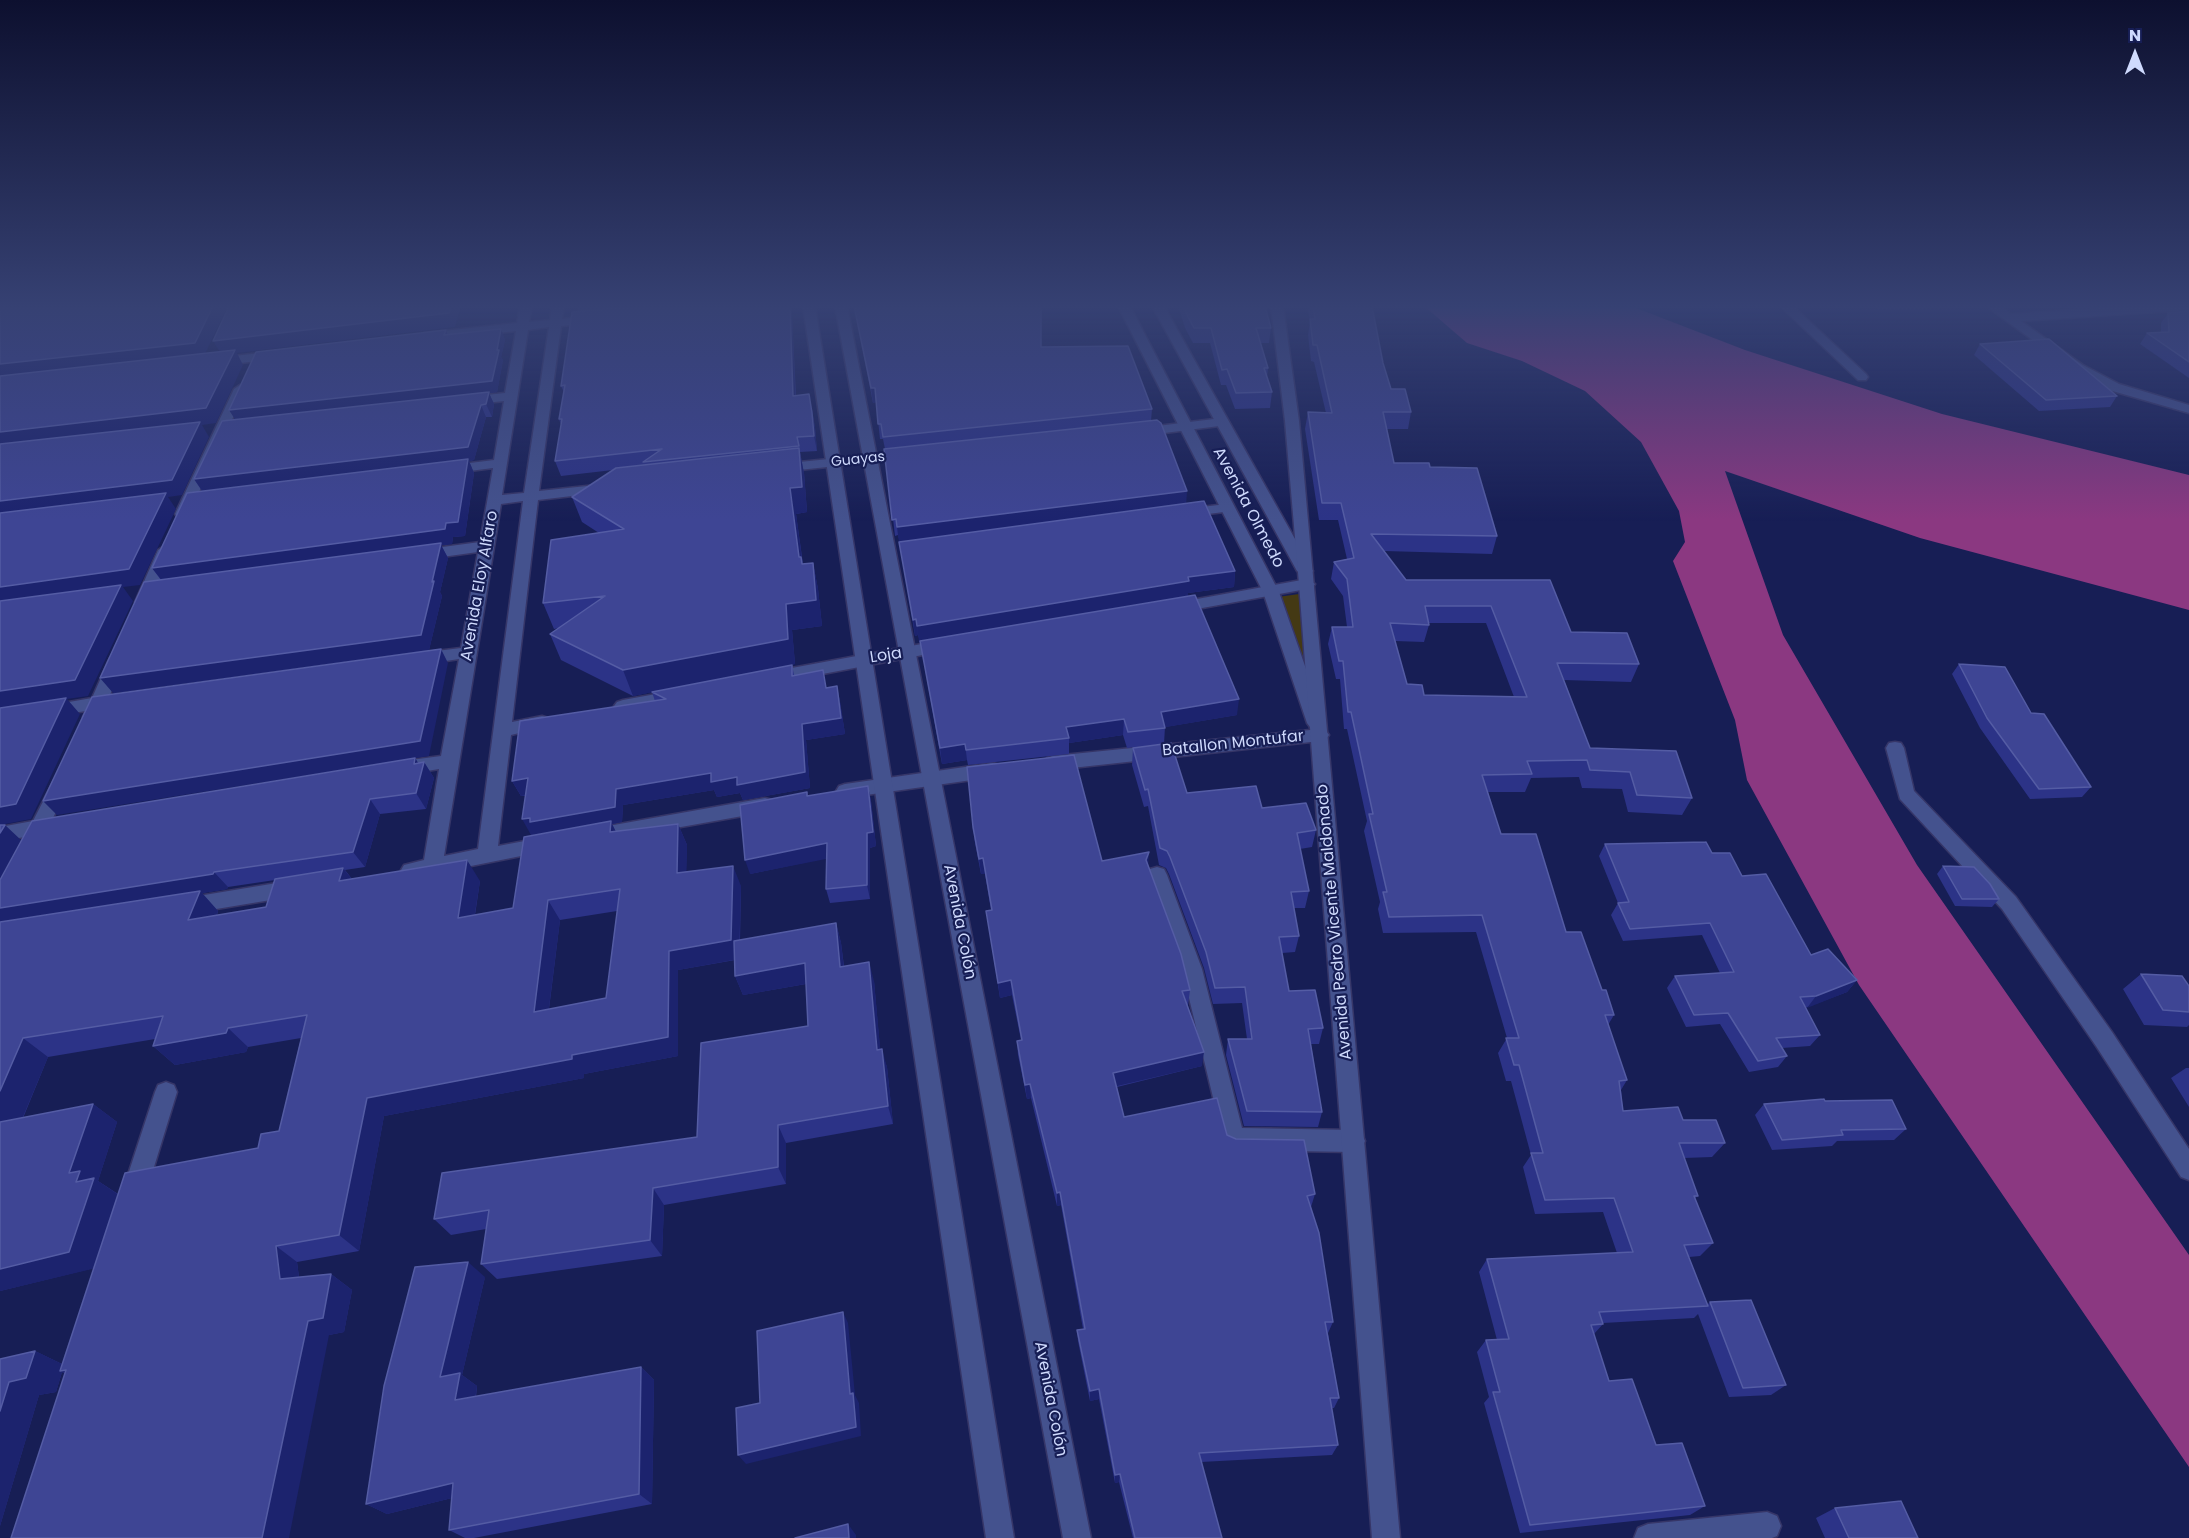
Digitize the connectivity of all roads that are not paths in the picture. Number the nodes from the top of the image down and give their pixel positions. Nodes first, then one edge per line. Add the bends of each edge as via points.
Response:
1 (244, 378) edge
2 (516, 378) edge
3 (548, 378) edge
4 (820, 378) edge
5 (855, 378) edge
6 (1160, 378) edge
7 (1198, 378) edge
8 (1286, 378) edge
9 (2097, 378) edge
10 (513, 396) junction
11 (454, 402) edge
12 (2189, 409) edge
13 (1222, 422) junction
14 (244, 426) edge
15 (1185, 427) junction
16 (215, 429) junction
17 (1127, 433) edge
18 (916, 454) edge
19 (870, 458) junction
20 (833, 462) junction
21 (501, 463) junction
22 (764, 470) edge
23 (432, 472) edge
24 (624, 486) edge
25 (531, 496) junction
26 (495, 500) junction
27 (1227, 508) junction
28 (1168, 515) edge
29 (487, 546) junction
30 (405, 557) edge
31 (1306, 578) junction
32 (171, 588) edge
33 (148, 591) junction
34 (1271, 592) junction
35 (125, 594) dead end
36 (1154, 612) edge
37 (134, 621) edge
38 (954, 645) edge
39 (121, 652) edge
40 (469, 652) junction
41 (907, 652) junction
42 (864, 659) junction
43 (399, 662) edge
44 (759, 680) edge
45 (689, 693) edge
46 (121, 700) edge
47 (98, 703) junction
48 (608, 709) edge
49 (33, 713) edge
50 (561, 718) edge
51 (503, 730) junction
52 (83, 734) edge
53 (1320, 735) junction
54 (1895, 748) dead end
55 (448, 760) junction
56 (69, 765) edge
57 (1037, 765) edge
58 (1013, 768) edge
59 (390, 770) edge
60 (931, 777) junction
61 (883, 784) junction
62 (825, 794) edge
63 (778, 803) edge
64 (63, 824) edge
65 (40, 827) junction
66 (0, 834) edge
67 (487, 855) junction
68 (25, 856) edge
69 (433, 866) junction
70 (398, 872) edge
71 (1157, 875) dead end
72 (316, 885) edge
73 (164, 909) edge
74 (165, 1092) dead end
75 (1353, 1141) junction
76 (2189, 1169) edge
77 (126, 1218) edge
78 (1767, 1526) dead end
79 (1000, 1538) edge
80 (1077, 1538) edge
81 (1386, 1538) edge
82 (1648, 1538) edge

1 - 16 street
2 - 10 street, Avenida Eloy Alfaro
3 - 25 street
4 - 20 street
5 - 19 street, Avenida Colón
6 - 15 street, Avenida Olmedo
7 - 13 street, Avenida Olmedo
8 - 31 street, Avenida Pedro Vicente Maldonado
9 - 12 street via 2114,387
10 - 11 street
10 - 21 street, Avenida Eloy Alfaro
13 - 15 street
13 - 31 street, Avenida Olmedo
14 - 16 street
15 - 17 street
15 - 27 street, Avenida Olmedo
16 - 33 street
18 - 19 street, Guayas
19 - 20 street, Guayas
19 - 41 street, Avenida Colón via 894,551
20 - 22 street, Guayas
20 - 42 street
21 - 23 street
21 - 26 street, Avenida Eloy Alfaro
24 - 25 street
25 - 26 street
25 - 51 street
26 - 29 street, Avenida Eloy Alfaro
27 - 28 street
27 - 34 street, Avenida Olmedo
29 - 30 street
29 - 40 street, Avenida Eloy Alfaro
31 - 34 street
31 - 53 street, Avenida Pedro Vicente Maldonado
32 - 33 street
33 - 35 street
33 - 37 street
34 - 36 street
34 - 53 street, Avenida Olmedo
38 - 41 street, Loja
39 - 47 street
40 - 43 street
40 - 55 street, Avenida Eloy Alfaro
41 - 42 street, Loja
41 - 60 street, Avenida Colón
42 - 44 street, Loja
42 - 61 street
45 - 48 street
46 - 47 street
47 - 49 street
47 - 52 street
50 - 51 street
51 - 67 street
53 - 57 street, Batallon Montufar
53 - 75 street, Avenida Pedro Vicente Maldonado
54 - 76 street via 1906,794 2009,903
55 - 59 street
55 - 69 street, Avenida Eloy Alfaro
56 - 65 street
58 - 60 street
60 - 61 street
60 - 80 street, Avenida Colón
61 - 62 street
61 - 79 street
63 - 67 street
64 - 65 street
65 - 66 street
65 - 68 street
67 - 69 street
69 - 70 street
71 - 75 street via 1192,969 1233,1139
72 - 73 street
74 - 77 street
75 - 81 street, Avenida Pedro Vicente Maldonado
78 - 82 street

